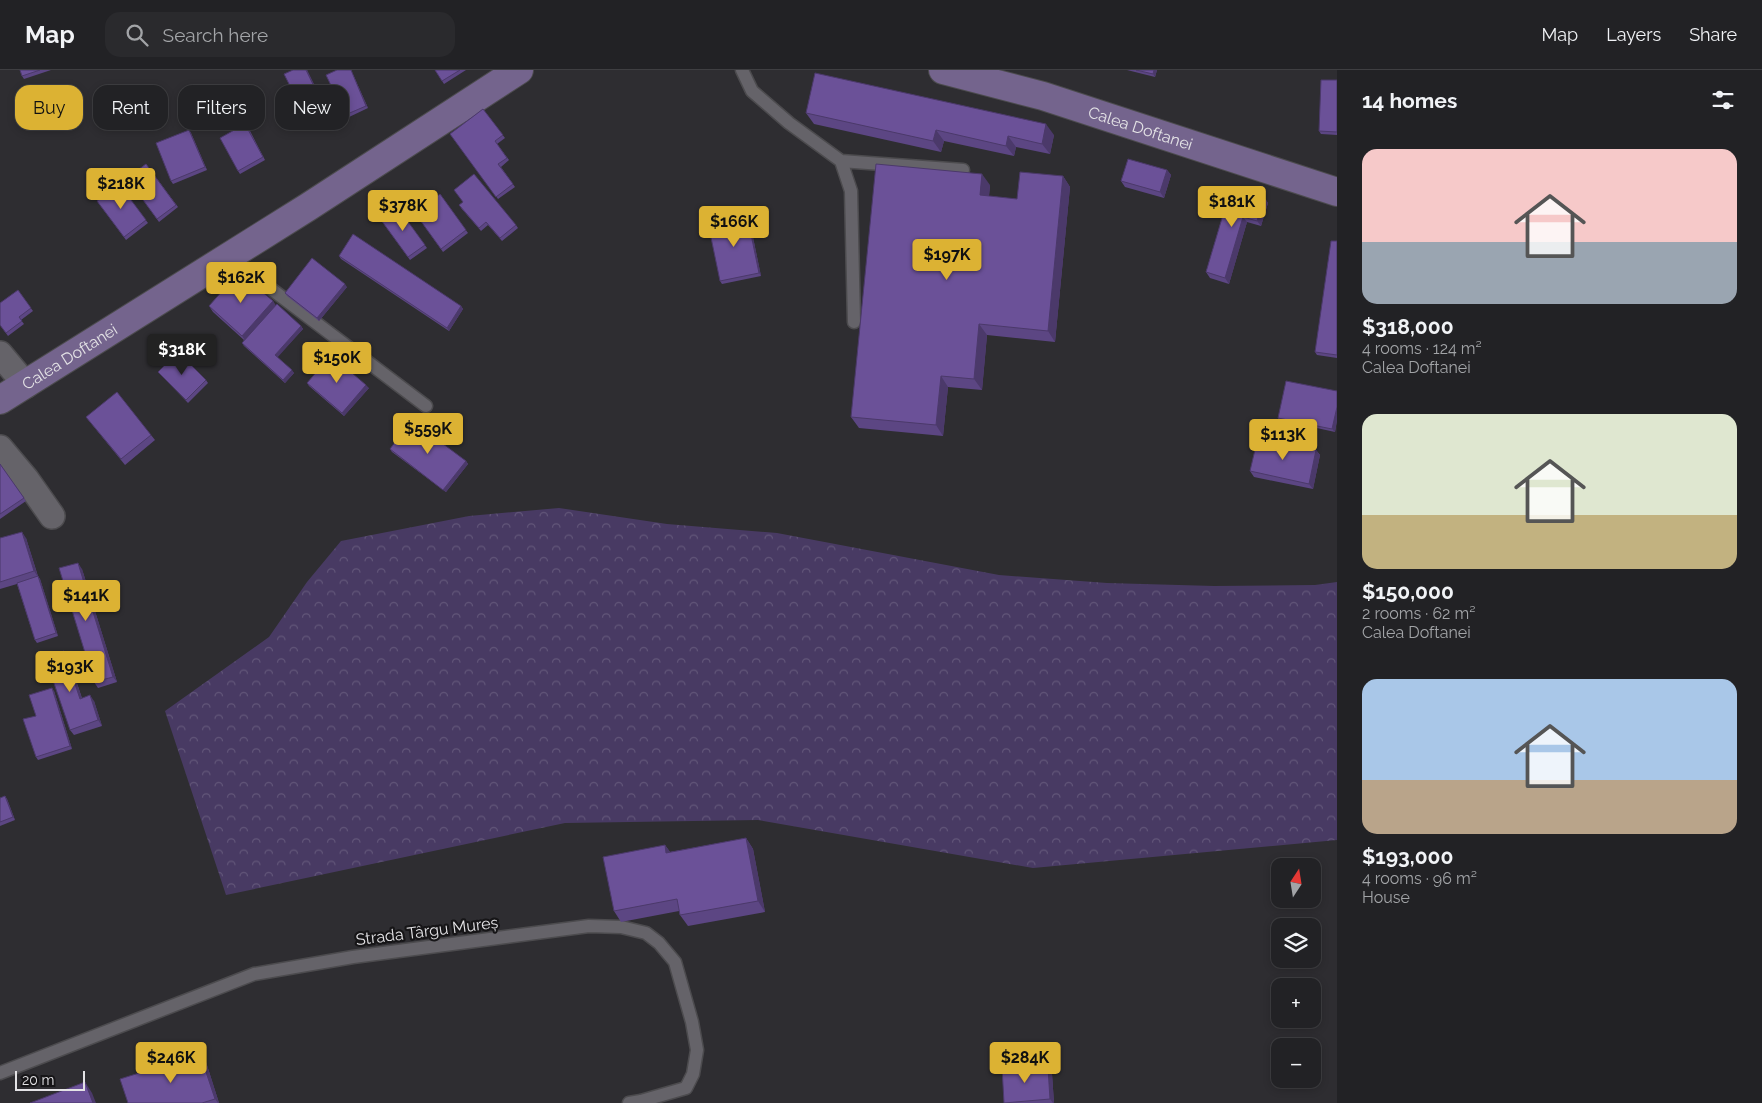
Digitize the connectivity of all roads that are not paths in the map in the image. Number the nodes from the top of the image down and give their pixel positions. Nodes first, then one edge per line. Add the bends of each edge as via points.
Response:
1 (519, 70) edge
2 (742, 70) edge
3 (943, 70) edge
4 (842, 161) junction
5 (962, 170) edge
6 (1337, 192) edge
7 (228, 257) junction
8 (854, 322) dead end
9 (0, 354) edge
10 (26, 384) junction
11 (0, 400) edge
12 (426, 406) dead end
13 (0, 448) edge
14 (52, 516) dead end
15 (0, 1073) edge
16 (629, 1103) edge

1 - 7 main road, Calea Doftanei
2 - 4 lane via 752,91 789,123
3 - 6 main road, Calea Doftanei via 1043,96
4 - 5 lane
4 - 8 lane via 850,191
7 - 10 main road, Calea Doftanei
7 - 12 lane
9 - 10 street
10 - 11 main road, Calea Doftanei
13 - 14 street
15 - 16 lane, Strada Târgu Mureș via 254,974 353,957 589,926 621,927 646,933 675,962 697,1050 693,1074 686,1088

